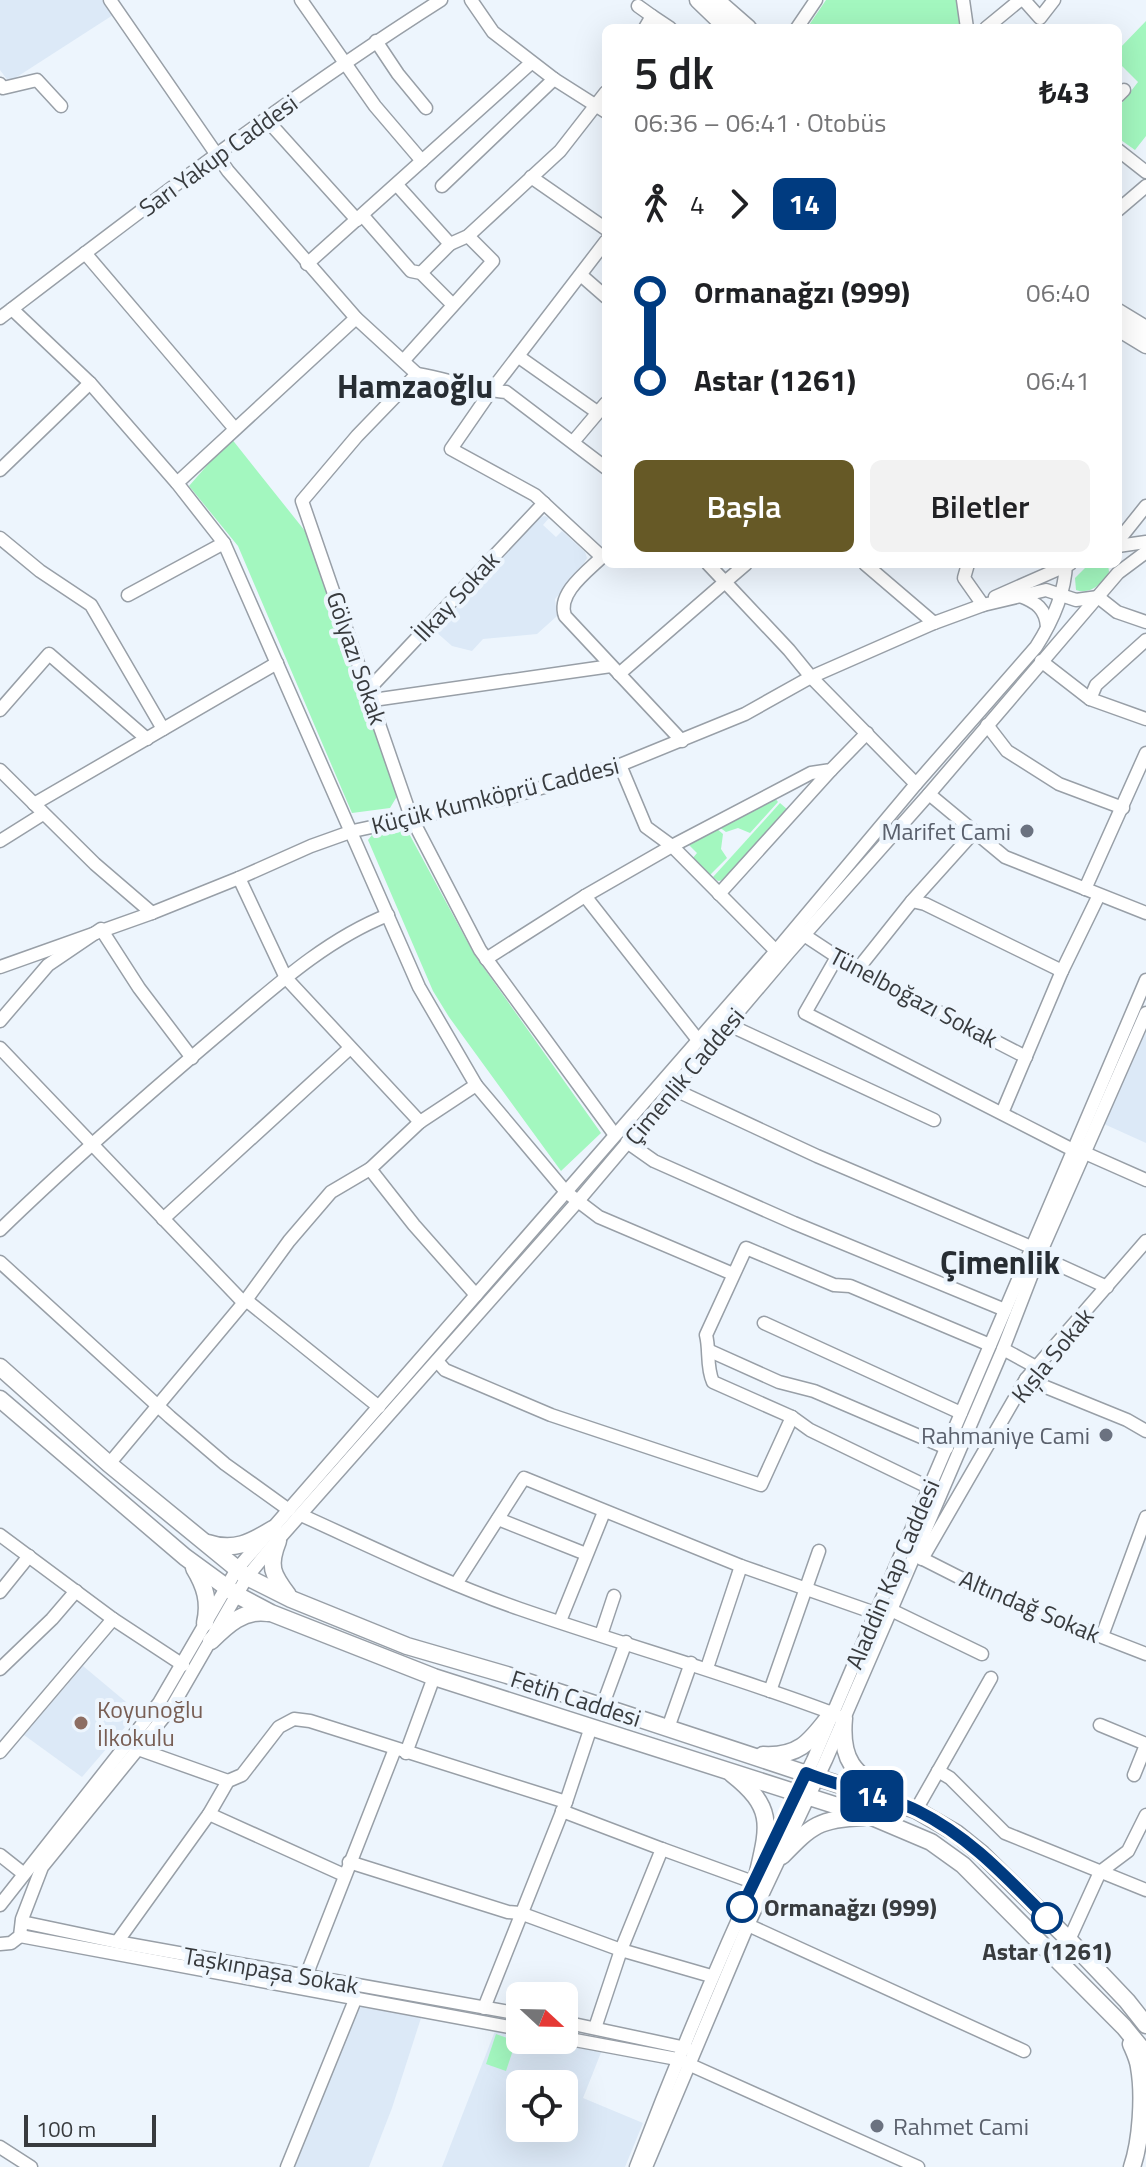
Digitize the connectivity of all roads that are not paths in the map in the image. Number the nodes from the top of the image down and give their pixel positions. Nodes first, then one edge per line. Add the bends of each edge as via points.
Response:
1 (301, 0) edge
2 (441, 0) edge
3 (471, 0) edge
4 (698, 0) edge
5 (716, 0) edge
6 (816, 0) edge
7 (963, 0) edge
8 (1022, 0) edge
9 (1054, 0) edge
10 (114, 2) edge
11 (638, 6) dead end
12 (649, 22) edge
13 (723, 24) edge
14 (743, 24) edge
15 (800, 24) edge
16 (966, 24) edge
17 (991, 24) edge
18 (376, 41) junction
19 (346, 62) junction
20 (531, 63) junction
21 (554, 79) junction
22 (0, 84) edge
23 (61, 106) dead end
24 (426, 108) dead end
25 (602, 109) edge
26 (266, 119) junction
27 (1122, 153) edge
28 (216, 154) junction
29 (422, 161) junction
30 (1146, 172) edge
31 (531, 177) junction
32 (397, 185) junction
33 (442, 186) dead end
34 (1145, 188) edge
35 (1122, 207) edge
36 (360, 218) junction
37 (602, 226) edge
38 (468, 236) junction
39 (450, 244) junction
40 (602, 247) edge
41 (85, 253) junction
42 (307, 264) junction
43 (421, 273) junction
44 (582, 276) junction
45 (602, 294) edge
46 (452, 304) junction
47 (12, 309) junction
48 (1122, 314) edge
49 (0, 318) edge
50 (356, 318) junction
51 (1146, 329) edge
52 (1122, 330) edge
53 (1146, 345) edge
54 (519, 357) junction
55 (404, 360) junction
56 (417, 374) junction
57 (90, 383) junction
58 (491, 391) junction
59 (602, 407) edge
60 (235, 429) junction
61 (573, 442) junction
62 (602, 465) edge
63 (0, 470) edge
64 (177, 483) junction
65 (544, 503) junction
66 (1143, 510) edge
67 (1146, 532) edge
68 (0, 538) edge
69 (1122, 539) edge
70 (224, 543) junction
71 (1146, 552) edge
72 (602, 553) edge
73 (602, 557) edge
74 (1122, 564) edge
75 (712, 568) edge
76 (741, 568) edge
77 (870, 568) edge
78 (967, 568) edge
79 (1061, 568) edge
80 (1067, 568) edge
81 (1117, 568) edge
82 (725, 582) junction
83 (1061, 594) junction
84 (128, 595) dead end
85 (1020, 596) junction
86 (1098, 597) junction
87 (983, 605) junction
88 (1146, 622) edge
89 (934, 623) junction
90 (1047, 630) junction
91 (1146, 640) edge
92 (1041, 661) junction
93 (277, 663) junction
94 (615, 670) junction
95 (811, 677) junction
96 (371, 694) junction
97 (1090, 699) junction
98 (0, 710) edge
99 (1146, 719) edge
100 (987, 725) junction
101 (163, 729) junction
102 (867, 733) junction
103 (147, 739) junction
104 (682, 741) junction
105 (1146, 753) edge
106 (620, 765) junction
107 (0, 770) edge
108 (831, 770) junction
109 (916, 784) junction
110 (929, 794) junction
111 (1123, 808) junction
112 (38, 809) junction
113 (411, 817) junction
114 (353, 831) junction
115 (974, 832) junction
116 (0, 841) edge
117 (672, 846) junction
118 (239, 878) junction
119 (1085, 889) junction
120 (719, 894) junction
121 (1099, 895) junction
122 (585, 896) junction
123 (912, 901) junction
124 (152, 913) junction
125 (1146, 913) edge
126 (388, 915) junction
127 (101, 929) junction
128 (804, 935) junction
129 (776, 951) junction
130 (837, 957) junction
131 (486, 959) junction
132 (0, 967) edge
133 (857, 970) junction
134 (1062, 971) junction
135 (286, 978) junction
136 (1146, 980) edge
137 (1146, 1013) edge
138 (0, 1021) edge
139 (727, 1024) junction
140 (698, 1040) junction
141 (0, 1048) edge
142 (350, 1048) junction
143 (1026, 1057) junction
144 (192, 1058) junction
145 (476, 1085) junction
146 (673, 1089) junction
147 (1002, 1113) junction
148 (934, 1120) dead end
149 (420, 1122) junction
150 (621, 1138) junction
151 (90, 1143) junction
152 (1079, 1152) junction
153 (370, 1169) junction
154 (1146, 1180) edge
155 (566, 1192) junction
156 (578, 1201) junction
157 (163, 1219) junction
158 (0, 1230) edge
159 (1146, 1241) edge
160 (1035, 1252) junction
161 (0, 1262) edge
162 (733, 1274) junction
163 (1107, 1287) junction
164 (476, 1295) junction
165 (245, 1302) junction
166 (1005, 1310) junction
167 (764, 1323) dead end
168 (990, 1345) junction
169 (1003, 1349) junction
170 (710, 1351) junction
171 (437, 1361) junction
172 (0, 1367) edge
173 (1036, 1367) junction
174 (1026, 1379) junction
175 (0, 1399) edge
176 (159, 1406) junction
177 (379, 1407) junction
178 (961, 1413) junction
179 (792, 1417) junction
180 (1146, 1431) edge
181 (952, 1449) junction
182 (981, 1458) junction
183 (109, 1464) junction
184 (930, 1488) junction
185 (604, 1512) junction
186 (295, 1513) junction
187 (1146, 1517) edge
188 (498, 1519) junction
189 (0, 1535) edge
190 (275, 1535) junction
191 (197, 1536) junction
192 (819, 1551) dead end
193 (586, 1554) junction
194 (29, 1556) junction
195 (185, 1557) junction
196 (918, 1557) junction
197 (741, 1566) junction
198 (242, 1573) junction
199 (456, 1584) junction
200 (806, 1588) junction
201 (76, 1591) junction
202 (231, 1591) junction
203 (0, 1592) edge
204 (614, 1596) dead end
205 (291, 1599) junction
206 (891, 1610) junction
207 (271, 1613) junction
208 (875, 1613) junction
209 (113, 1619) junction
210 (560, 1621) junction
211 (205, 1623) junction
212 (601, 1635) junction
213 (1102, 1636) junction
214 (211, 1641) junction
215 (626, 1642) junction
216 (982, 1654) dead end
217 (1146, 1654) edge
218 (691, 1663) junction
219 (183, 1665) junction
220 (707, 1668) junction
221 (0, 1669) edge
222 (434, 1677) junction
223 (991, 1678) dead end
224 (770, 1691) junction
225 (602, 1707) junction
226 (838, 1715) junction
227 (1100, 1725) dead end
228 (591, 1727) junction
229 (668, 1728) junction
230 (1146, 1745) edge
231 (138, 1749) junction
232 (400, 1751) junction
233 (0, 1752) edge
234 (748, 1755) junction
235 (728, 1771) junction
236 (938, 1771) junction
237 (1134, 1775) dead end
238 (812, 1776) junction
239 (228, 1781) junction
240 (803, 1794) junction
241 (564, 1806) junction
242 (909, 1808) junction
243 (209, 1814) junction
244 (1146, 1815) edge
245 (872, 1817) junction
246 (662, 1849) junction
247 (0, 1855) edge
248 (782, 1856) junction
249 (349, 1862) junction
250 (1100, 1872) junction
251 (24, 1874) junction
252 (344, 1875) junction
253 (756, 1877) junction
254 (1146, 1890) edge
255 (0, 1905) edge
256 (520, 1913) junction
257 (22, 1920) junction
258 (748, 1925) junction
259 (1069, 1940) junction
260 (10, 1941) edge
261 (117, 1942) junction
262 (621, 1950) junction
263 (0, 1959) edge
264 (306, 1976) junction
265 (711, 1976) junction
266 (355, 2000) junction
267 (1127, 2001) junction
268 (484, 2008) junction
269 (1146, 2009) edge
270 (506, 2012) edge
271 (578, 2025) edge
272 (1146, 2025) edge
273 (506, 2027) edge
274 (1124, 2027) junction
275 (595, 2028) junction
276 (578, 2041) edge
277 (682, 2046) junction
278 (695, 2051) junction
279 (1024, 2051) dead end
280 (1146, 2054) edge
281 (684, 2062) junction
282 (0, 2147) edge
283 (1146, 2154) edge
284 (31, 2167) edge
285 (287, 2167) edge
286 (636, 2167) edge
287 (646, 2167) edge
288 (918, 2167) edge
289 (1132, 2167) edge
290 (1138, 2167) edge

1 - 19 street
2 - 18 street, Sarı Yakup Caddesi
3 - 20 street via 493,32
4 - 13 main road
5 - 14 main road
6 - 15 street
7 - 16 street
8 - 9 street via 1040,18
8 - 17 street
10 - 28 street
11 - 12 street
18 - 19 street, Sarı Yakup Caddesi
18 - 24 street
19 - 26 street, Sarı Yakup Caddesi
19 - 29 street
20 - 21 street
20 - 29 street
21 - 25 street
21 - 33 street
22 - 23 street via 3,88 37,80
25 - 31 street
26 - 28 street, Sarı Yakup Caddesi
26 - 36 street
27 - 30 street
28 - 41 street, Sarı Yakup Caddesi
28 - 42 street
29 - 32 street
31 - 37 street
31 - 38 street
32 - 36 street
32 - 39 street
34 - 35 street
36 - 42 street
36 - 43 street via 411,271
38 - 39 street
38 - 46 street via 493,261
39 - 43 street
40 - 44 street
41 - 47 street, Sarı Yakup Caddesi
41 - 60 street
42 - 50 street
43 - 46 street
44 - 45 street
44 - 54 street
46 - 55 street
47 - 49 street, Sarı Yakup Caddesi
47 - 57 street
48 - 51 main road
50 - 55 street
50 - 60 street
52 - 53 main road
54 - 58 street
54 - 59 street
55 - 56 street
56 - 58 street
56 - 96 street, Gölyazı Sokak via 302,501
57 - 63 street
57 - 64 street
58 - 61 street via 506,392
58 - 65 street via 451,449
59 - 61 street
60 - 64 street
61 - 62 street
64 - 70 street
65 - 72 street
65 - 96 street, İlkay Sokak
66 - 67 street
66 - 69 street
68 - 101 street via 91,605
70 - 84 street
70 - 93 street
71 - 74 street, Çimenlik Caddesi
73 - 94 street via 567,594 562,608
75 - 82 street
76 - 82 street
77 - 89 street
78 - 87 street via 964,578
79 - 87 street, Küçük Kumköprü Caddesi
80 - 83 street, Çimenlik Caddesi
81 - 86 street, Çimenlik Caddesi
82 - 94 street
82 - 95 street
83 - 85 street, Küçük Kumköprü Caddesi via 1046,590
83 - 86 street, Küçük Kumköprü Caddesi via 1084,601
83 - 90 street, Çimenlik Caddesi
85 - 87 street, Küçük Kumköprü Caddesi
85 - 90 street via 1039,606
86 - 88 street via 1117,612
86 - 92 street, Çimenlik Caddesi
87 - 89 street, Küçük Kumköprü Caddesi
89 - 95 street, Küçük Kumköprü Caddesi
90 - 109 street, Çimenlik Caddesi
91 - 97 street via 1096,685
92 - 97 street
92 - 100 street, Çimenlik Caddesi
93 - 101 street
93 - 114 street
94 - 96 street
94 - 104 street
95 - 102 street
95 - 104 street, Küçük Kumköprü Caddesi
96 - 113 street, Gölyazı Sokak
97 - 99 street
98 - 103 street via 49,654
100 - 110 street, Çimenlik Caddesi
100 - 111 street via 1007,751 1059,784
101 - 103 street
102 - 108 street
102 - 109 street
103 - 112 street
104 - 106 street, Küçük Kumköprü Caddesi
105 - 111 street
106 - 113 street, Küçük Kumköprü Caddesi via 506,798
106 - 117 street via 646,827
107 - 112 street
108 - 117 street via 811,773
108 - 120 street
109 - 129 street, Çimenlik Caddesi
110 - 115 street
110 - 128 street, Çimenlik Caddesi
111 - 119 street
112 - 116 street
112 - 124 street
113 - 114 street, Küçük Kumköprü Caddesi
113 - 131 street, Gölyazı Sokak
114 - 118 street, Küçük Kumköprü Caddesi
114 - 126 street
115 - 119 street via 1005,857
115 - 123 street
117 - 120 street
117 - 122 street
118 - 124 street, Küçük Kumköprü Caddesi
118 - 135 street
119 - 121 street
120 - 129 street
121 - 125 street
121 - 134 street
122 - 131 street
122 - 140 street
123 - 133 street
123 - 134 street
124 - 127 street, Küçük Kumköprü Caddesi
126 - 135 street via 356,928
126 - 145 street via 419,987
127 - 132 street, Küçük Kumköprü Caddesi
127 - 138 street via 48,965
127 - 144 street
128 - 130 street, Tünelboğazı Sokak
128 - 139 street, Çimenlik Caddesi
129 - 140 street, Çimenlik Caddesi
130 - 133 street, Tünelboğazı Sokak
130 - 147 street via 805,1013
131 - 150 street, Gölyazı Sokak
133 - 143 street, Tünelboğazı Sokak
134 - 143 street
135 - 142 street
135 - 144 street
136 - 152 street, Aladdin Kap Caddesi
137 - 152 street, Aladdin Kap Caddesi
139 - 146 street, Çimenlik Caddesi
139 - 148 street
140 - 150 street, Çimenlik Caddesi
141 - 151 street
142 - 149 street
142 - 157 street
143 - 147 street
144 - 151 street
145 - 149 street
145 - 155 street
146 - 150 street, Çimenlik Caddesi
146 - 160 street
147 - 152 street
149 - 153 street
150 - 155 street, Çimenlik Caddesi
150 - 156 street, Çimenlik Caddesi
150 - 166 street via 654,1161
151 - 157 street
151 - 158 street
152 - 154 street
152 - 160 street, Aladdin Kap Caddesi
153 - 164 street
153 - 165 street via 331,1192
155 - 156 street
155 - 164 street, Çimenlik Caddesi
156 - 162 street via 599,1217
156 - 171 street, Çimenlik Caddesi
157 - 165 street
159 - 163 street, Kışla Sokak
160 - 163 street
160 - 166 street, Aladdin Kap Caddesi
160 - 169 street, Aladdin Kap Caddesi
161 - 176 street
162 - 168 street via 746,1248
162 - 170 street via 706,1335
163 - 173 street, Kışla Sokak
164 - 177 street, Çimenlik Caddesi
165 - 176 street
165 - 177 street
166 - 168 street, Aladdin Kap Caddesi
167 - 178 street
168 - 178 street, Aladdin Kap Caddesi
169 - 173 street
169 - 181 street, Aladdin Kap Caddesi
170 - 179 street via 708,1373 713,1382
170 - 181 street
171 - 179 street via 445,1370 551,1415 761,1485
171 - 186 street, Çimenlik Caddesi
172 - 183 main road, Fetih Caddesi
173 - 174 street, Kışla Sokak
174 - 180 street
174 - 182 street, Kışla Sokak
175 - 195 main road, Fetih Caddesi
176 - 183 street
176 - 186 street via 225,1464
177 - 186 street, Çimenlik Caddesi
178 - 181 street, Aladdin Kap Caddesi
179 - 184 street
181 - 182 street
181 - 184 street, Aladdin Kap Caddesi
181 - 196 street, Aladdin Kap Caddesi
182 - 196 street, Kışla Sokak
183 - 191 main road, Fetih Caddesi
184 - 208 street, Aladdin Kap Caddesi
185 - 188 street via 524,1478
185 - 193 street
185 - 197 street
186 - 190 street, Çimenlik Caddesi
186 - 199 street
187 - 213 street
188 - 193 street
188 - 199 street
189 - 194 street
190 - 191 main road via 231,1547
190 - 198 street, Çimenlik Caddesi
190 - 205 main road via 275,1579
191 - 198 main road, Fetih Caddesi
192 - 200 street
193 - 210 street
194 - 201 street
194 - 203 street
195 - 202 main road, Fetih Caddesi
195 - 211 main road via 206,1593
196 - 206 street, Aladdin Kap Caddesi
196 - 213 street, Altındağ Sokak via 994,1595
197 - 200 street
197 - 220 street
198 - 202 street, Çimenlik Caddesi
198 - 205 main road, Fetih Caddesi
199 - 210 street
200 - 208 street
200 - 224 street
201 - 209 street
201 - 221 street
202 - 207 main road, Fetih Caddesi
202 - 211 street
202 - 214 street
204 - 212 street
205 - 225 main road, Fetih Caddesi via 407,1646
206 - 216 street
206 - 226 street, Aladdin Kap Caddesi
207 - 214 main road via 243,1616
207 - 222 main road, Fetih Caddesi
208 - 226 street, Aladdin Kap Caddesi
209 - 219 street
209 - 233 street
210 - 212 street
211 - 219 street
212 - 215 street
213 - 217 street, Altındağ Sokak
214 - 231 street via 172,1707
215 - 218 street
215 - 225 street
218 - 220 street
218 - 229 street
219 - 251 street via 154,1710
220 - 224 street
222 - 228 main road, Fetih Caddesi
222 - 232 street
223 - 236 street
224 - 226 street
225 - 229 main road, Fetih Caddesi
226 - 234 main road via 799,1750
226 - 238 street, Aladdin Kap Caddesi
226 - 242 main road via 852,1767
227 - 230 street
228 - 235 main road, Fetih Caddesi
228 - 241 street
229 - 234 main road, Fetih Caddesi
230 - 237 street
231 - 239 street
231 - 257 street via 51,1855
232 - 239 street via 294,1719 279,1727 242,1775
232 - 241 street
232 - 249 street
234 - 238 main road, Fetih Caddesi
235 - 240 main road, Fetih Caddesi
235 - 253 main road via 749,1790 767,1821
236 - 242 street
236 - 250 street via 1005,1833
238 - 240 street, Aladdin Kap Caddesi
238 - 242 main road, Fetih Caddesi
239 - 243 street
240 - 245 main road, Fetih Caddesi
240 - 248 street, Aladdin Kap Caddesi
240 - 253 street, Aladdin Kap Caddesi
241 - 246 street
241 - 256 street
242 - 259 main road, Fetih Caddesi via 982,1854
243 - 252 street
243 - 261 street
244 - 250 street via 1128,1851
245 - 248 main road via 821,1822
245 - 274 main road, Fetih Caddesi via 931,1842 963,1865
246 - 253 street
246 - 262 street
247 - 251 street
248 - 258 street, Aladdin Kap Caddesi
249 - 252 street
249 - 256 street
250 - 254 street
250 - 259 street
251 - 255 street
252 - 264 street
253 - 265 street, Aladdin Kap Caddesi
255 - 257 street via 11,1906
256 - 262 street
256 - 268 street
257 - 260 street
257 - 261 street, Taşkınpaşa Sokak
258 - 278 street, Aladdin Kap Caddesi
258 - 279 street
259 - 267 main road, Fetih Caddesi
260 - 263 street
260 - 266 street
261 - 264 street, Taşkınpaşa Sokak
262 - 265 street
262 - 275 street
264 - 268 street, Taşkınpaşa Sokak
265 - 277 street, Aladdin Kap Caddesi
266 - 273 street
266 - 285 street
267 - 269 main road
267 - 272 main road, Fetih Caddesi
268 - 270 street, Taşkınpaşa Sokak
271 - 275 street
274 - 280 main road, Fetih Caddesi
274 - 289 main road via 1139,2066 1139,2128
275 - 277 street
276 - 281 street
277 - 278 street
277 - 281 street, Aladdin Kap Caddesi
278 - 281 street, Aladdin Kap Caddesi
281 - 286 street, Aladdin Kap Caddesi
281 - 287 street, Aladdin Kap Caddesi
281 - 288 street
282 - 284 street
283 - 290 main road

